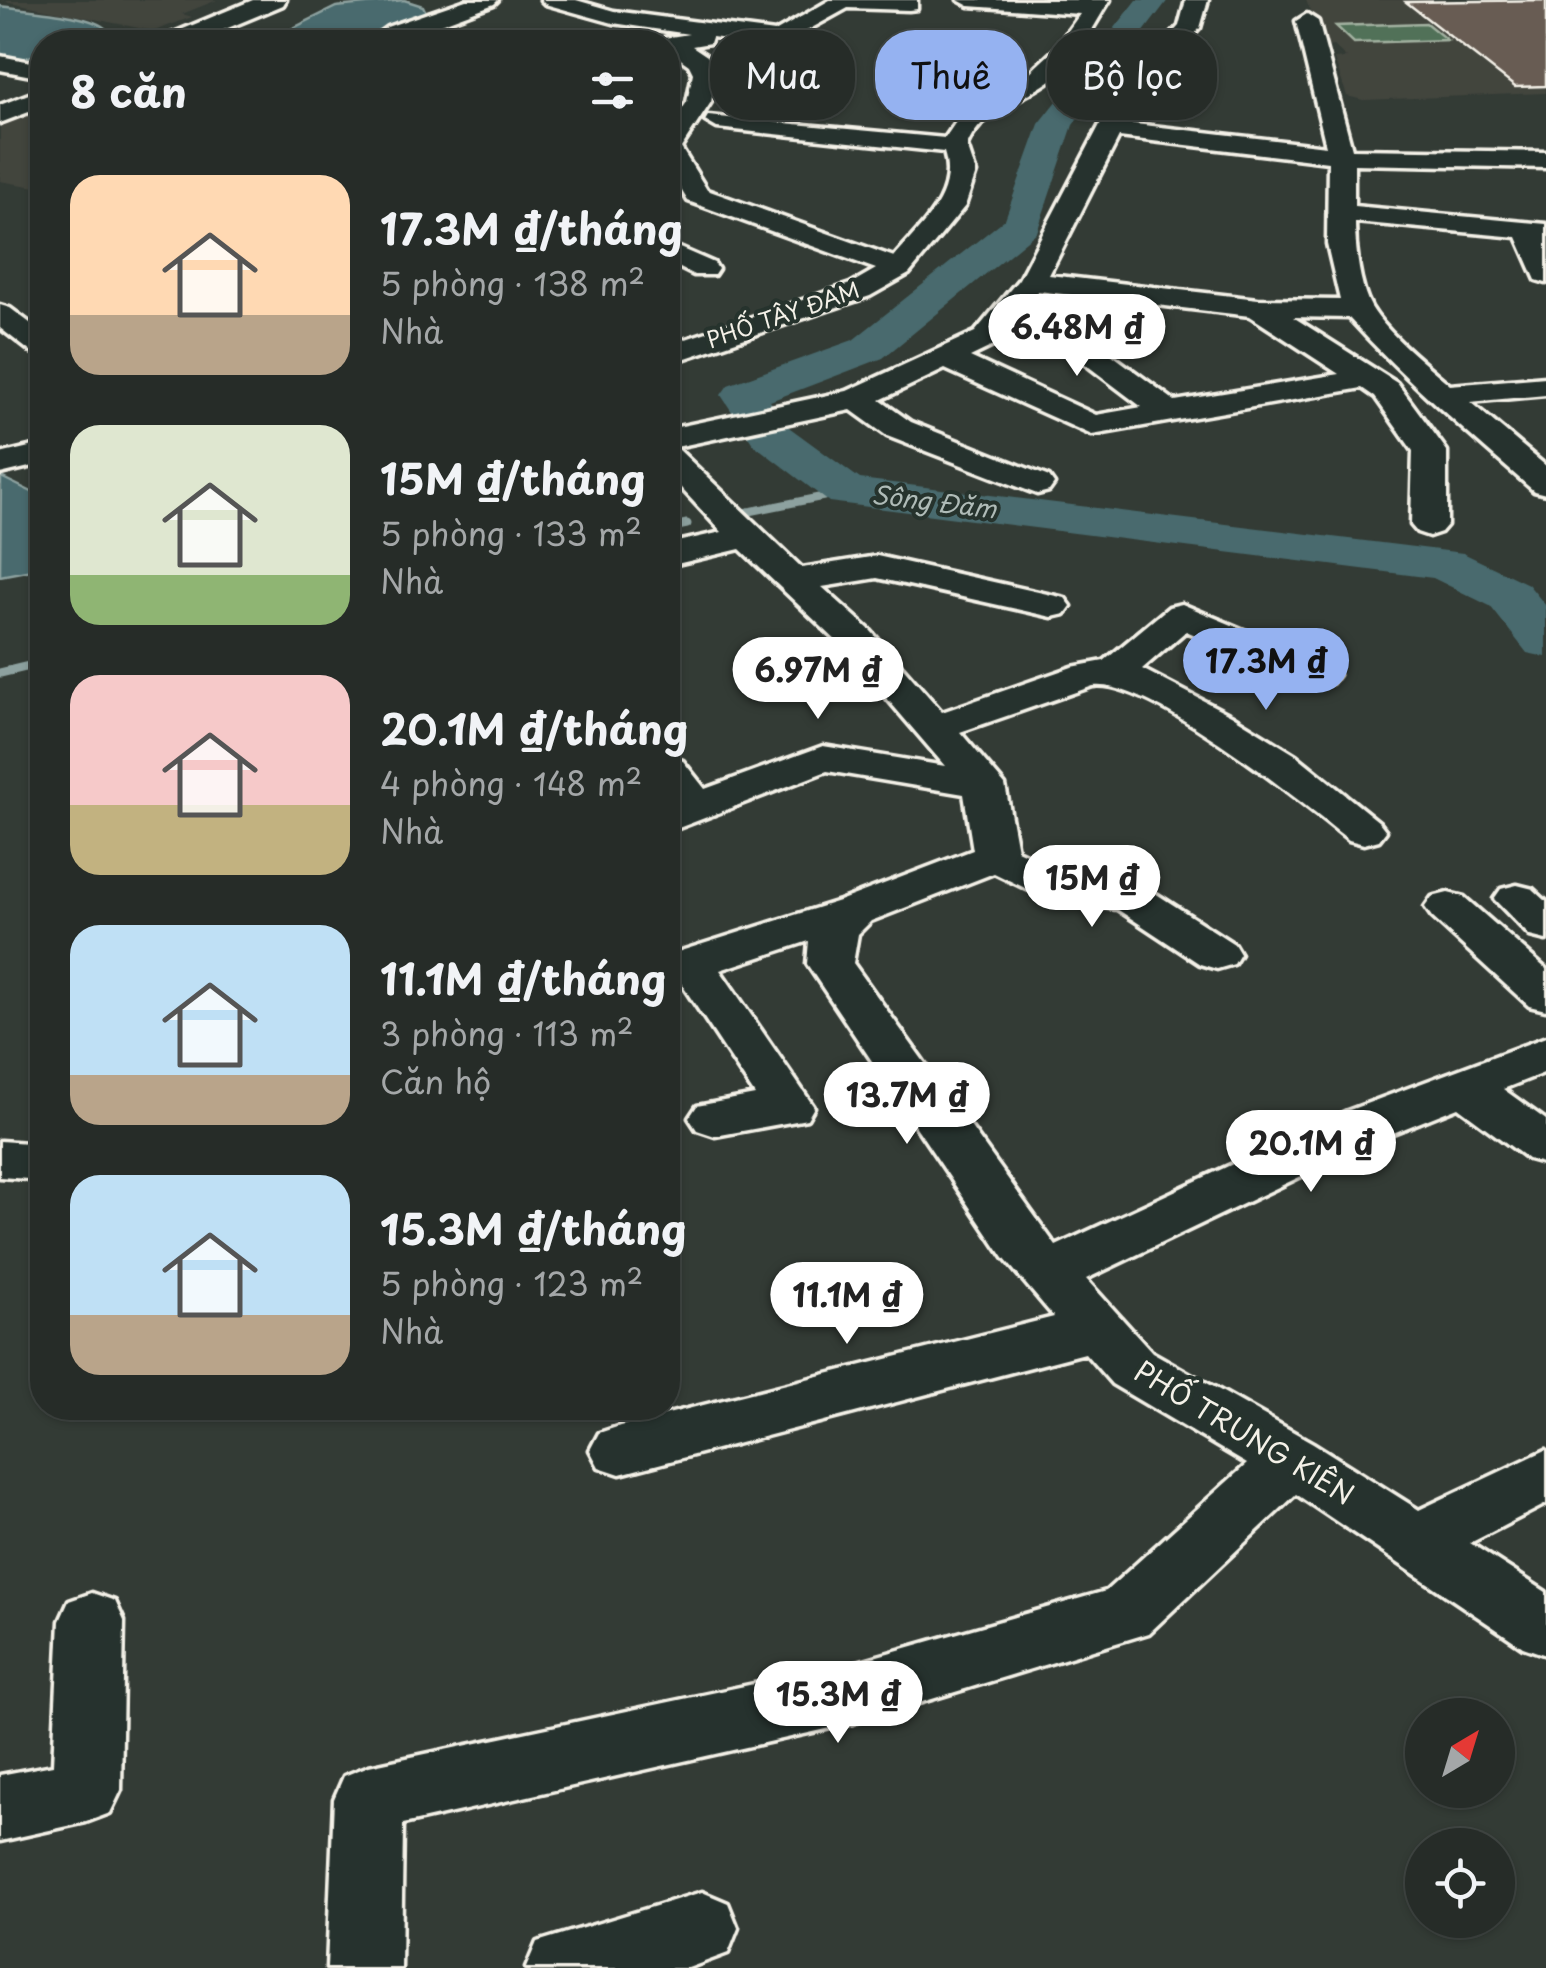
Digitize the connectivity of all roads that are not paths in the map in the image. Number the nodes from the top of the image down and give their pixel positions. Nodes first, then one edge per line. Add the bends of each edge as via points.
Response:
1 (274, 0) edge
2 (487, 0) edge
3 (552, 0) edge
4 (969, 0) edge
5 (1196, 0) edge
6 (1097, 4) edge
7 (906, 14) dead end
8 (714, 19) junction
9 (1306, 21) dead end
10 (201, 30) edge
11 (400, 30) edge
12 (680, 42) edge
13 (680, 49) edge
14 (0, 62) edge
15 (30, 68) edge
16 (1028, 82) joint
17 (842, 120) edge
18 (717, 121) dead end
19 (1110, 129) junction
20 (680, 130) edge
21 (833, 131) junction
22 (1341, 155) junction
23 (958, 160) junction
24 (1546, 160) edge
25 (680, 167) edge
26 (927, 170) dead end
27 (1340, 214) junction
28 (1537, 232) edge
29 (680, 257) edge
30 (899, 268) junction
31 (704, 269) dead end
32 (1546, 274) edge
33 (1031, 282) junction
34 (1258, 308) junction
35 (1357, 309) junction
36 (0, 314) edge
37 (996, 328) junction
38 (30, 331) edge
39 (680, 351) edge
40 (948, 359) junction
41 (1368, 378) junction
42 (1546, 386) edge
43 (1442, 395) junction
44 (857, 399) junction
45 (1166, 410) junction
46 (680, 437) edge
47 (30, 457) edge
48 (0, 464) edge
49 (680, 468) edge
50 (1037, 484) dead end
51 (1546, 484) edge
52 (734, 524) junction
53 (1429, 525) dead end
54 (680, 550) edge
55 (796, 580) junction
56 (1052, 606) dead end
57 (1116, 670) junction
58 (1318, 675) dead end
59 (934, 728) junction
60 (984, 785) junction
61 (682, 813) edge
62 (1364, 831) dead end
63 (996, 856) junction
64 (1448, 907) dead end
65 (855, 911) junction
66 (1217, 954) dead end
67 (680, 967) edge
68 (1546, 996) edge
69 (1546, 1053) edge
70 (1463, 1086) junction
71 (715, 1118) dead end
72 (1546, 1146) edge
73 (0, 1160) edge
74 (30, 1161) edge
75 (1048, 1273) junction
76 (1096, 1328) junction
77 (620, 1450) dead end
78 (1292, 1460) junction
79 (1546, 1475) edge
80 (1417, 1541) junction
81 (92, 1621) dead end
82 (1546, 1627) edge
83 (0, 1808) edge
84 (702, 1928) dead end
85 (364, 1968) edge
86 (562, 1968) edge

1 - 10 main road
2 - 11 street
3 - 8 street via 645,21
4 - 6 street
5 - 19 street via 1188,28 1126,98
6 - 16 street, PHỐ TÂY ĐAM via 1048,70
7 - 8 street via 824,12 779,39
8 - 12 street via 711,36
9 - 22 street
13 - 20 street via 705,73 698,102
14 - 15 street
16 - 23 street, PHỐ TÂY ĐAM via 962,111
17 - 21 street
18 - 21 street via 810,117
19 - 22 street
19 - 33 street
21 - 23 street
22 - 24 street
22 - 27 street
23 - 26 street
23 - 30 street, PHỐ TÂY ĐAM via 952,206
25 - 30 street via 697,195
27 - 28 street
27 - 35 street
28 - 32 street
29 - 31 street
30 - 39 street, PHỐ TÂY ĐAM via 860,290
33 - 34 street
33 - 37 street
34 - 35 street
34 - 41 street
35 - 43 street
36 - 38 street
37 - 40 street
37 - 45 street via 1078,344
40 - 44 street
40 - 45 street via 1092,425
41 - 45 street
41 - 53 street via 1386,390 1430,451
42 - 43 street
43 - 51 street
44 - 46 street
44 - 50 street via 899,429
47 - 48 street
49 - 52 street
52 - 54 street
52 - 55 street
55 - 56 street via 876,566
55 - 59 street
57 - 58 street via 1182,615
57 - 59 street
57 - 62 street via 1281,764
59 - 60 street
60 - 61 street via 823,758
60 - 63 street
63 - 65 street
63 - 66 street via 1068,890 1128,896
64 - 68 street
65 - 67 street
65 - 75 street, PHỐ TRUNG KIÊN via 838,924 830,964
67 - 71 street via 789,1107
69 - 70 street
70 - 72 street
70 - 75 street via 1366,1124
73 - 74 street
75 - 76 street, PHỐ TRUNG KIÊN
76 - 77 street
76 - 78 street, PHỐ TRUNG KIÊN via 1132,1368
78 - 80 street, PHỐ TRUNG KIÊN
78 - 85 street via 1126,1613 853,1693 369,1799
79 - 80 street
80 - 82 street, PHỐ TRUNG KIÊN
81 - 83 street via 86,1790
84 - 86 street

